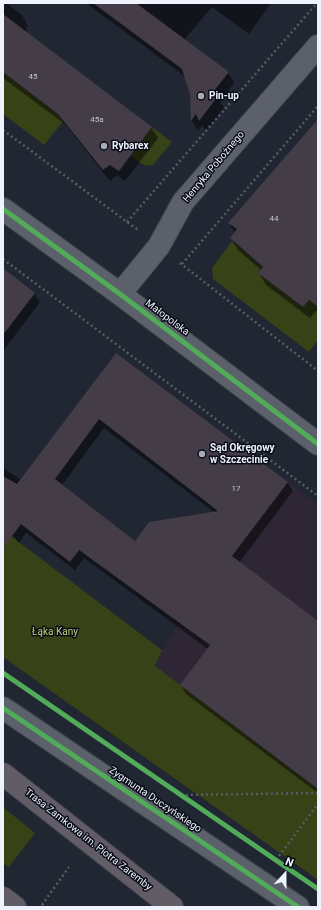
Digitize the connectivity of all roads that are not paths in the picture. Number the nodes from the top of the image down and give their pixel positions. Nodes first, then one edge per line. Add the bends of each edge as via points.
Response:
1 (318, 46) edge
2 (3, 209) edge
3 (120, 294) junction
4 (318, 444) edge
5 (3, 708) edge
6 (3, 774) edge
7 (3, 898) edge
8 (15, 907) edge
9 (172, 907) edge
10 (298, 907) edge

1 - 3 street, Henryka Pobożnego via 184,202 159,246
2 - 3 street, Małopolska
3 - 4 street, Małopolska
5 - 10 street, Zygmunta Duczyńskiego
6 - 9 main road, Trasa Zamkowa im. Piotra Zaremby
7 - 8 main road

